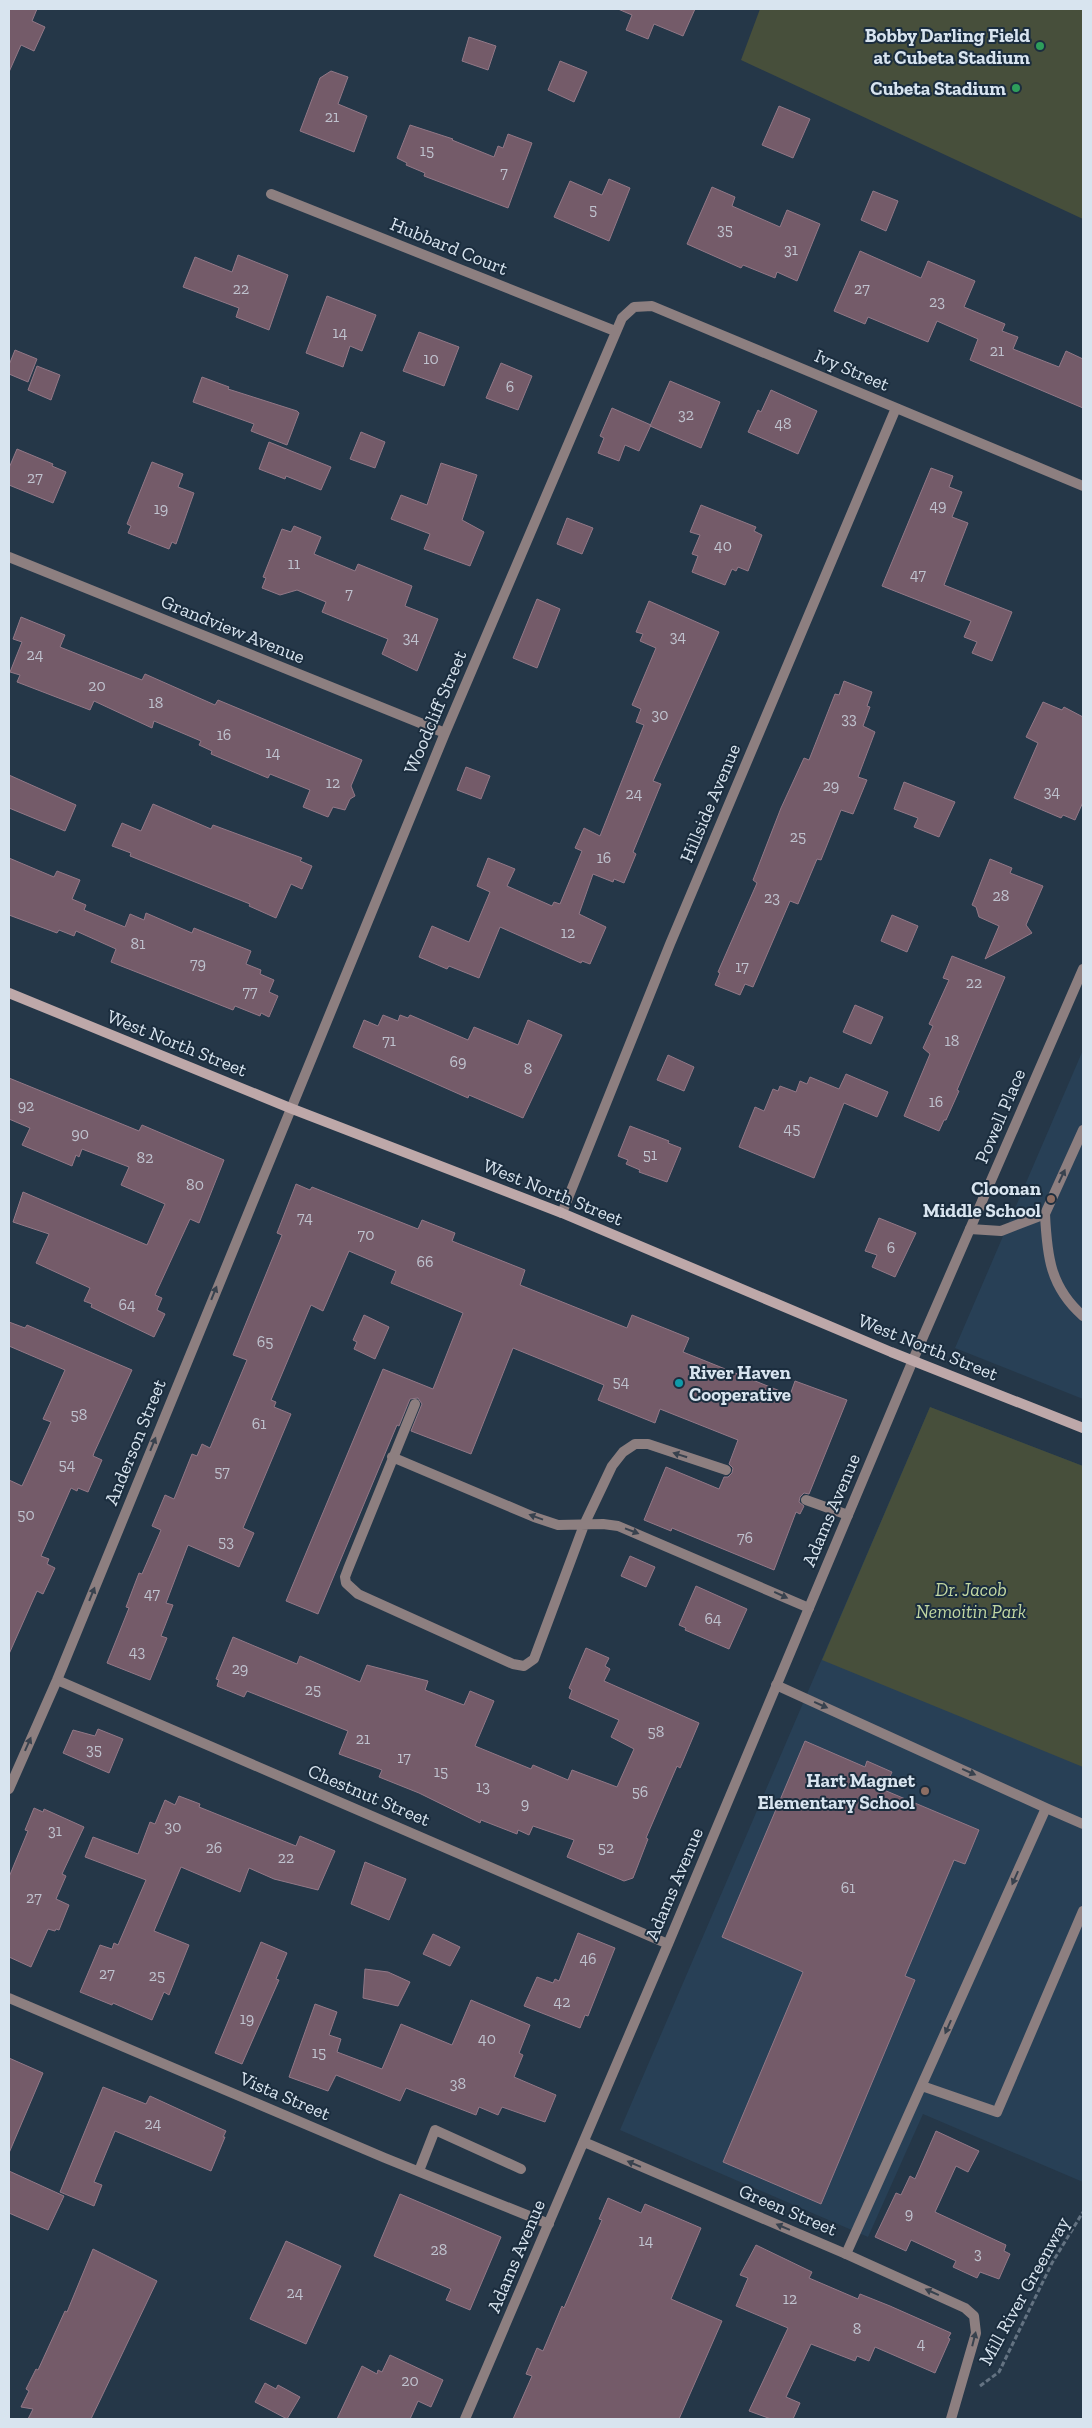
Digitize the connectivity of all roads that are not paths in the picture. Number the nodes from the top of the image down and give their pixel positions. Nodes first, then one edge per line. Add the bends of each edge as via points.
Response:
1 (271, 194) dead end
2 (615, 331) junction
3 (896, 408) junction
4 (1083, 486) edge
5 (9, 557) edge
6 (445, 733) junction
7 (1083, 969) edge
8 (9, 993) edge
9 (290, 1108) junction
10 (1083, 1130) edge
11 (562, 1213) junction
12 (1045, 1214) junction
13 (970, 1229) junction
14 (1083, 1316) edge
15 (913, 1360) junction
16 (415, 1404) dead end
17 (1083, 1428) edge
18 (392, 1457) junction
19 (726, 1470) dead end
20 (806, 1500) dead end
21 (848, 1515) junction
22 (584, 1525) junction
23 (809, 1608) junction
24 (57, 1680) junction
25 (776, 1685) junction
26 (9, 1789) edge
27 (1046, 1808) junction
28 (1083, 1824) edge
29 (1083, 1911) edge
30 (668, 1944) junction
31 (9, 1998) edge
32 (922, 2086) junction
33 (584, 2142) junction
34 (521, 2169) dead end
35 (419, 2170) junction
36 (548, 2224) junction
37 (846, 2254) junction
38 (465, 2419) edge
39 (952, 2419) edge

1 - 2 street, Hubbard Court
2 - 3 street, Ivy Street via 628,311 639,305 652,306
2 - 6 street, Woodcliff Street
3 - 4 street, Ivy Street
3 - 11 street, Hillside Avenue via 670,944
5 - 6 street, Grandview Avenue
6 - 9 street, Woodcliff Street
7 - 13 street, Powell Place
8 - 9 street, West North Street
9 - 11 street, West North Street
24 -> 9 street, Anderson Street
12 -> 10 street
11 - 15 street, West North Street
12 - 13 street via 1001,1231
12 - 14 street via 1050,1265 1068,1303
13 - 15 street, Powell Place
15 - 17 street, West North Street
15 - 21 street, Adams Avenue
16 - 18 street
22 -> 18 street via 558,1525 534,1517
18 - 22 street via 345,1577 346,1583 358,1594 513,1664 524,1666 534,1659
19 -> 22 street via 648,1444 635,1444 623,1452 612,1466
20 - 21 street
21 - 23 street, Adams Avenue
22 -> 23 street via 618,1526
23 - 25 street, Adams Avenue
26 -> 24 street, Anderson Street
24 - 30 street, Chestnut Street
25 -> 27 street
25 - 30 street, Adams Avenue
27 - 28 street
27 -> 32 street
29 - 32 street via 996,2112
30 - 33 street, Adams Avenue
31 - 35 street, Vista Street
32 - 37 street
33 - 36 street, Adams Avenue
37 -> 33 street, Green Street
34 - 35 street via 435,2130
35 - 36 street, Vista Street
36 - 38 street, Adams Avenue
39 -> 37 street, Green Street via 976,2333 974,2316 960,2305

